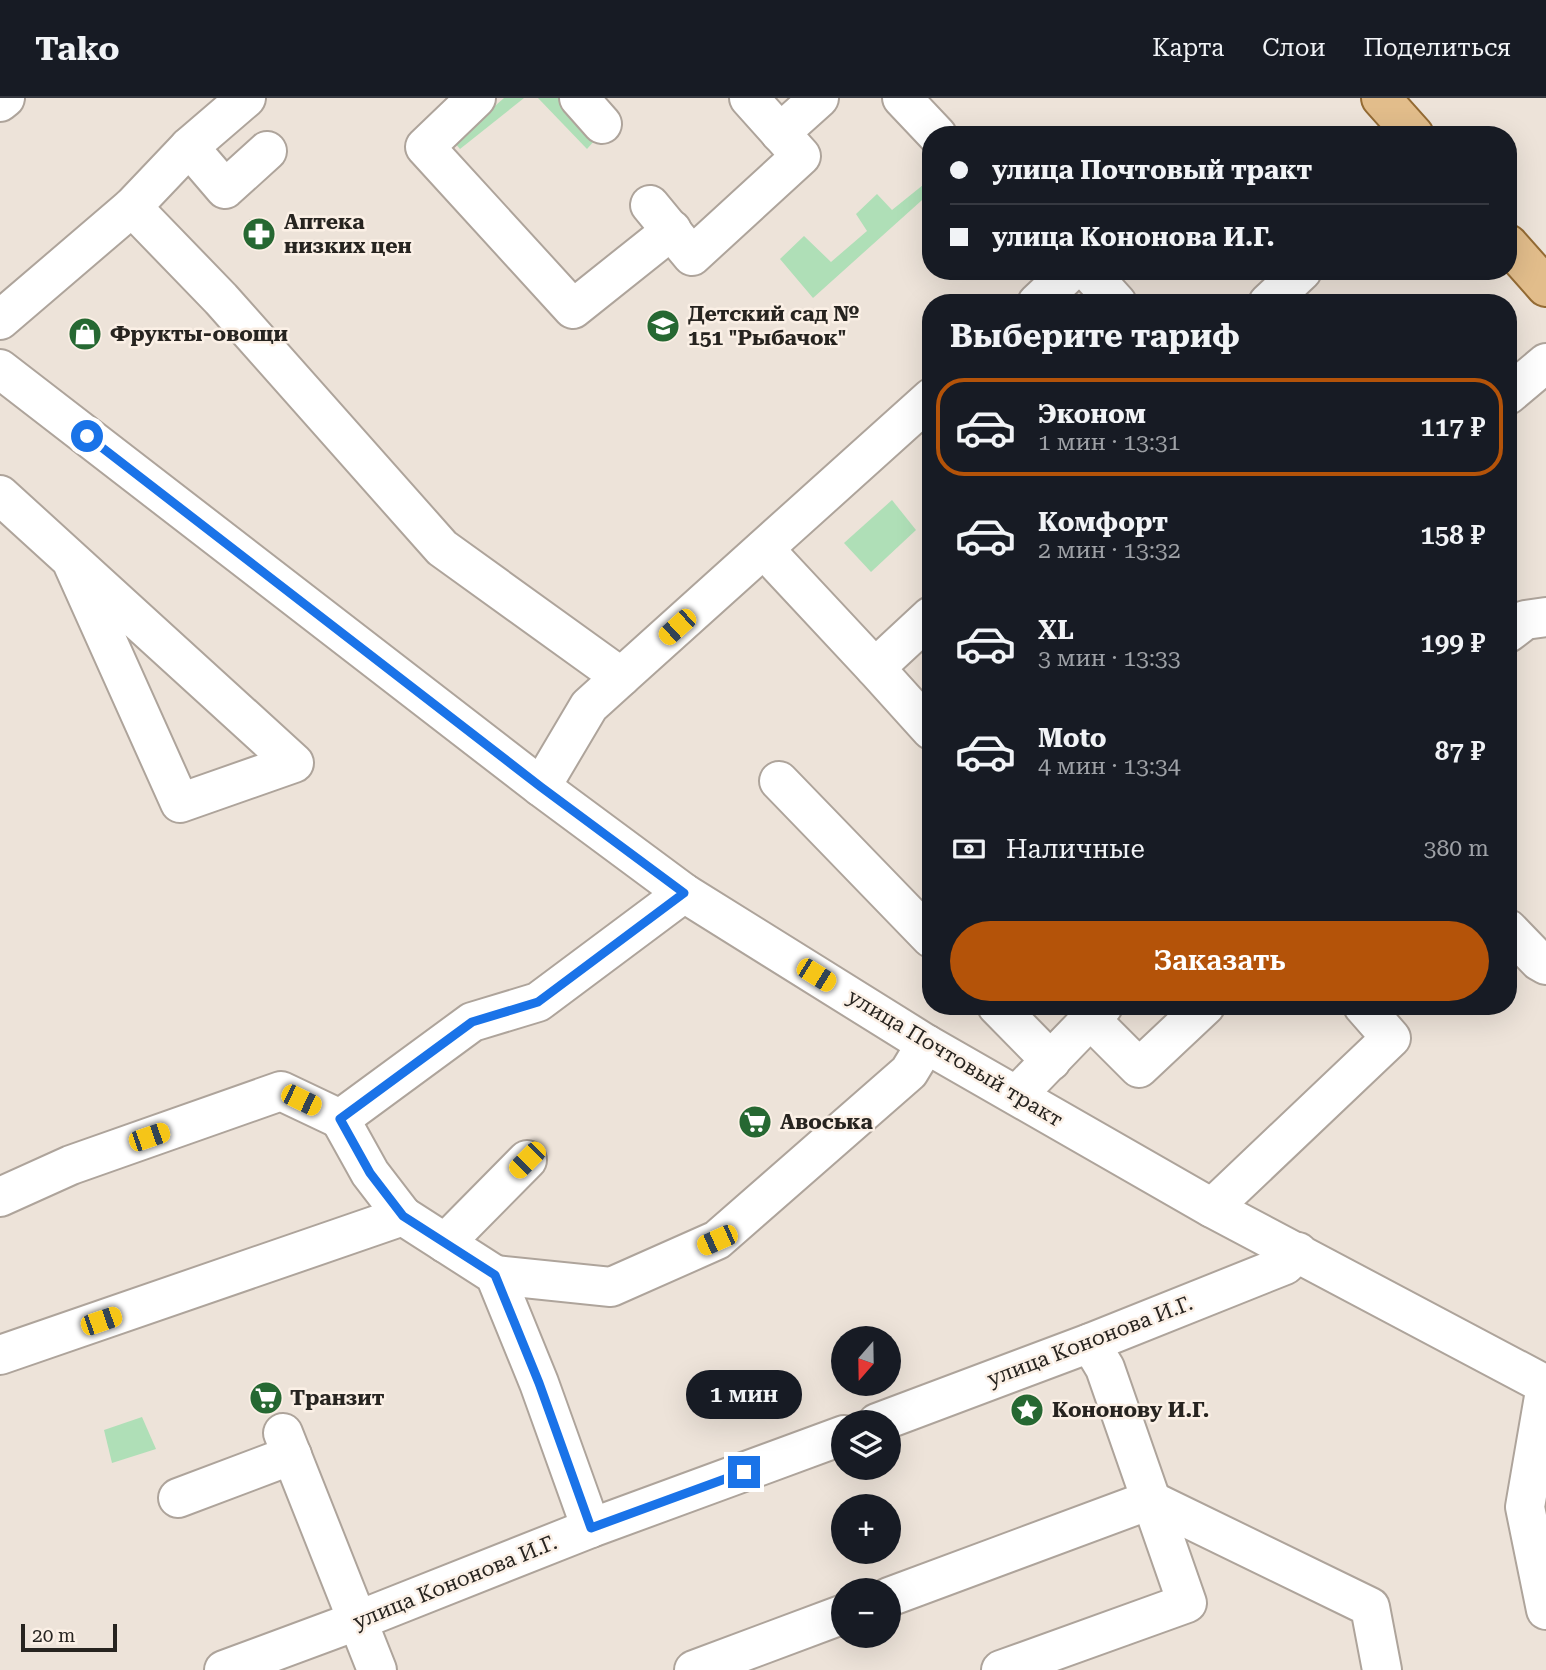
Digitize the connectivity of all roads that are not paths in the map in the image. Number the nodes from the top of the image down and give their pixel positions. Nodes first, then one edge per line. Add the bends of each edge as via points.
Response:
1 (5, 98) edge
2 (246, 98) edge
3 (476, 98) edge
4 (749, 98) edge
5 (819, 98) edge
6 (902, 98) edge
7 (1381, 98) edge
8 (0, 102) edge
9 (928, 126) edge
10 (1406, 126) edge
11 (779, 132) junction
12 (189, 147) junction
13 (267, 151) dead end
14 (132, 207) junction
15 (1517, 253) edge
16 (1062, 280) edge
17 (1096, 280) edge
18 (1292, 280) edge
19 (1546, 286) edge
20 (1047, 294) edge
21 (1109, 294) edge
22 (1278, 294) edge
23 (0, 320) edge
24 (1546, 363) edge
25 (0, 369) edge
26 (1517, 387) edge
27 (922, 406) edge
28 (0, 495) edge
29 (764, 549) junction
30 (71, 560) junction
31 (1546, 617) edge
32 (922, 624) edge
33 (1517, 626) edge
34 (875, 668) junction
35 (621, 677) junction
36 (922, 720) edge
37 (779, 781) dead end
38 (541, 787) junction
39 (684, 893) junction
40 (922, 929) edge
41 (1517, 938) edge
42 (1546, 965) edge
43 (1006, 1015) edge
44 (1094, 1015) edge
45 (1098, 1015) edge
46 (1195, 1015) edge
47 (1371, 1015) edge
48 (926, 1044) junction
49 (1051, 1061) junction
50 (1017, 1095) junction
51 (340, 1119) junction
52 (527, 1160) dead end
53 (0, 1197) edge
54 (1212, 1208) junction
55 (403, 1216) junction
56 (445, 1243) junction
57 (1298, 1252) junction
58 (495, 1275) junction
59 (1090, 1343) junction
60 (0, 1355) edge
61 (1546, 1385) edge
62 (901, 1414) edge
63 (831, 1440) edge
64 (178, 1499) dead end
65 (1150, 1500) junction
66 (591, 1528) junction
67 (901, 1593) edge
68 (1546, 1610) edge
69 (831, 1619) edge
70 (359, 1620) junction
71 (225, 1670) edge
72 (377, 1670) edge
73 (694, 1670) edge
74 (1001, 1670) edge
75 (1382, 1670) edge

1 - 8 street
2 - 12 street
3 - 11 street via 425,147 573,309 661,218 692,256 801,156
4 - 11 street
5 - 11 street
6 - 9 street
7 - 10 main road
12 - 13 street via 225,189
12 - 14 street
14 - 23 street
14 - 35 street via 221,299 442,548
15 - 19 main road
16 - 20 street
17 - 21 street
18 - 22 street
24 - 26 street
25 - 38 street, улица Почтовый тракт
27 - 29 street
28 - 30 street
29 - 34 street
29 - 35 street
30 - 30 street via 183,662 294,763 180,803
31 - 33 street
32 - 34 street
34 - 36 street
35 - 38 street via 589,705
37 - 40 street
38 - 39 street, улица Почтовый тракт
39 - 48 street, улица Почтовый тракт
39 - 51 street via 538,1002 472,1022
41 - 42 street
43 - 49 street
44 - 49 street
45 - 46 street via 1139,1068
47 - 54 street via 1391,1038
48 - 50 street, улица Почтовый тракт
48 - 58 street via 909,1072 717,1240 611,1287
49 - 50 street
50 - 54 street, улица Почтовый тракт
51 - 53 street via 281,1091 71,1165
51 - 55 street via 370,1173
52 - 56 street
54 - 57 street, улица Почтовый тракт
55 - 56 street
55 - 60 street
56 - 58 street
57 - 59 street, улица Кононова И.Г. via 1285,1265
57 - 61 street, улица Почтовый тракт
58 - 66 street
59 - 62 street, улица Кононова И.Г.
59 - 65 street via 1105,1368
61 - 68 street via 1525,1507
63 - 66 street, улица Кононова И.Г.
64 - 70 street via 288,1444
65 - 67 street
65 - 74 street via 1186,1603
65 - 75 street via 1370,1607
66 - 70 street, улица Кононова И.Г.
69 - 73 street
70 - 71 street, улица Кононова И.Г.
70 - 72 street

